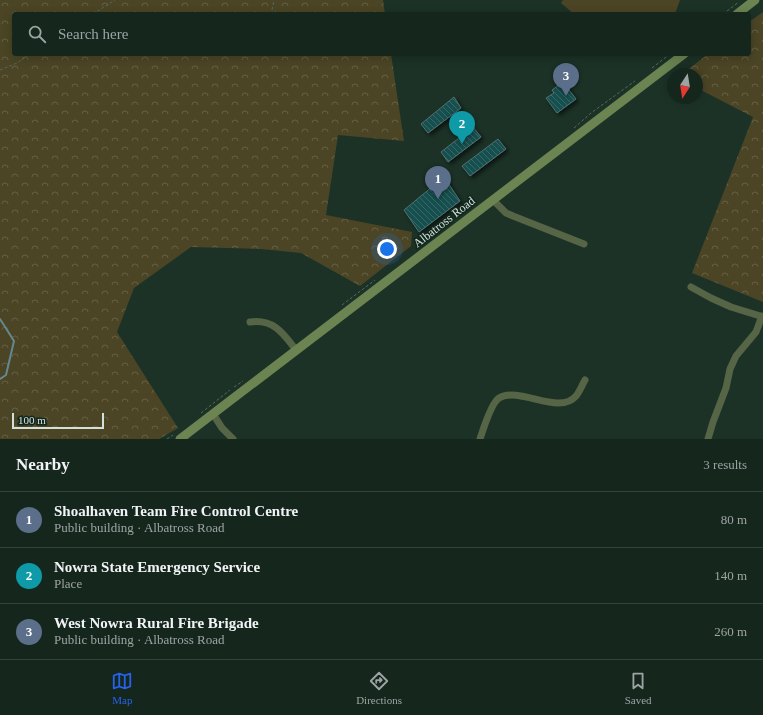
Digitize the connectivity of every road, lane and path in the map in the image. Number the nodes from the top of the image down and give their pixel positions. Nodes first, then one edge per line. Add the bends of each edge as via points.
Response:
1 (115, 0) edge
2 (274, 0) edge
3 (742, 0) edge
4 (755, 0) edge
5 (272, 10) dead end
6 (96, 12) edge
7 (727, 12) edge
8 (739, 12) edge
9 (27, 56) edge
10 (681, 56) edge
11 (0, 70) edge
12 (493, 200) junction
13 (584, 244) dead end
14 (691, 287) dead end
15 (763, 316) edge
16 (250, 322) dead end
17 (296, 350) junction
18 (585, 380) dead end
19 (213, 414) junction
20 (180, 439) edge
21 (233, 439) edge
22 (480, 439) edge
23 (708, 439) edge

1 - 6 path
2 - 5 path
3 - 7 path
4 - 8 main road
9 - 11 path via 17,64
10 - 12 main road, Albatross Road
12 - 13 street via 506,213
12 - 17 main road, Albatross Road
14 - 15 street via 731,307
15 - 23 street via 756,332 736,356 730,369
16 - 17 street via 261,322 276,327
17 - 19 main road, Albatross Road
18 - 22 street via 575,396 558,404 518,396 499,398 493,406
19 - 20 main road, Albatross Road
19 - 21 street

